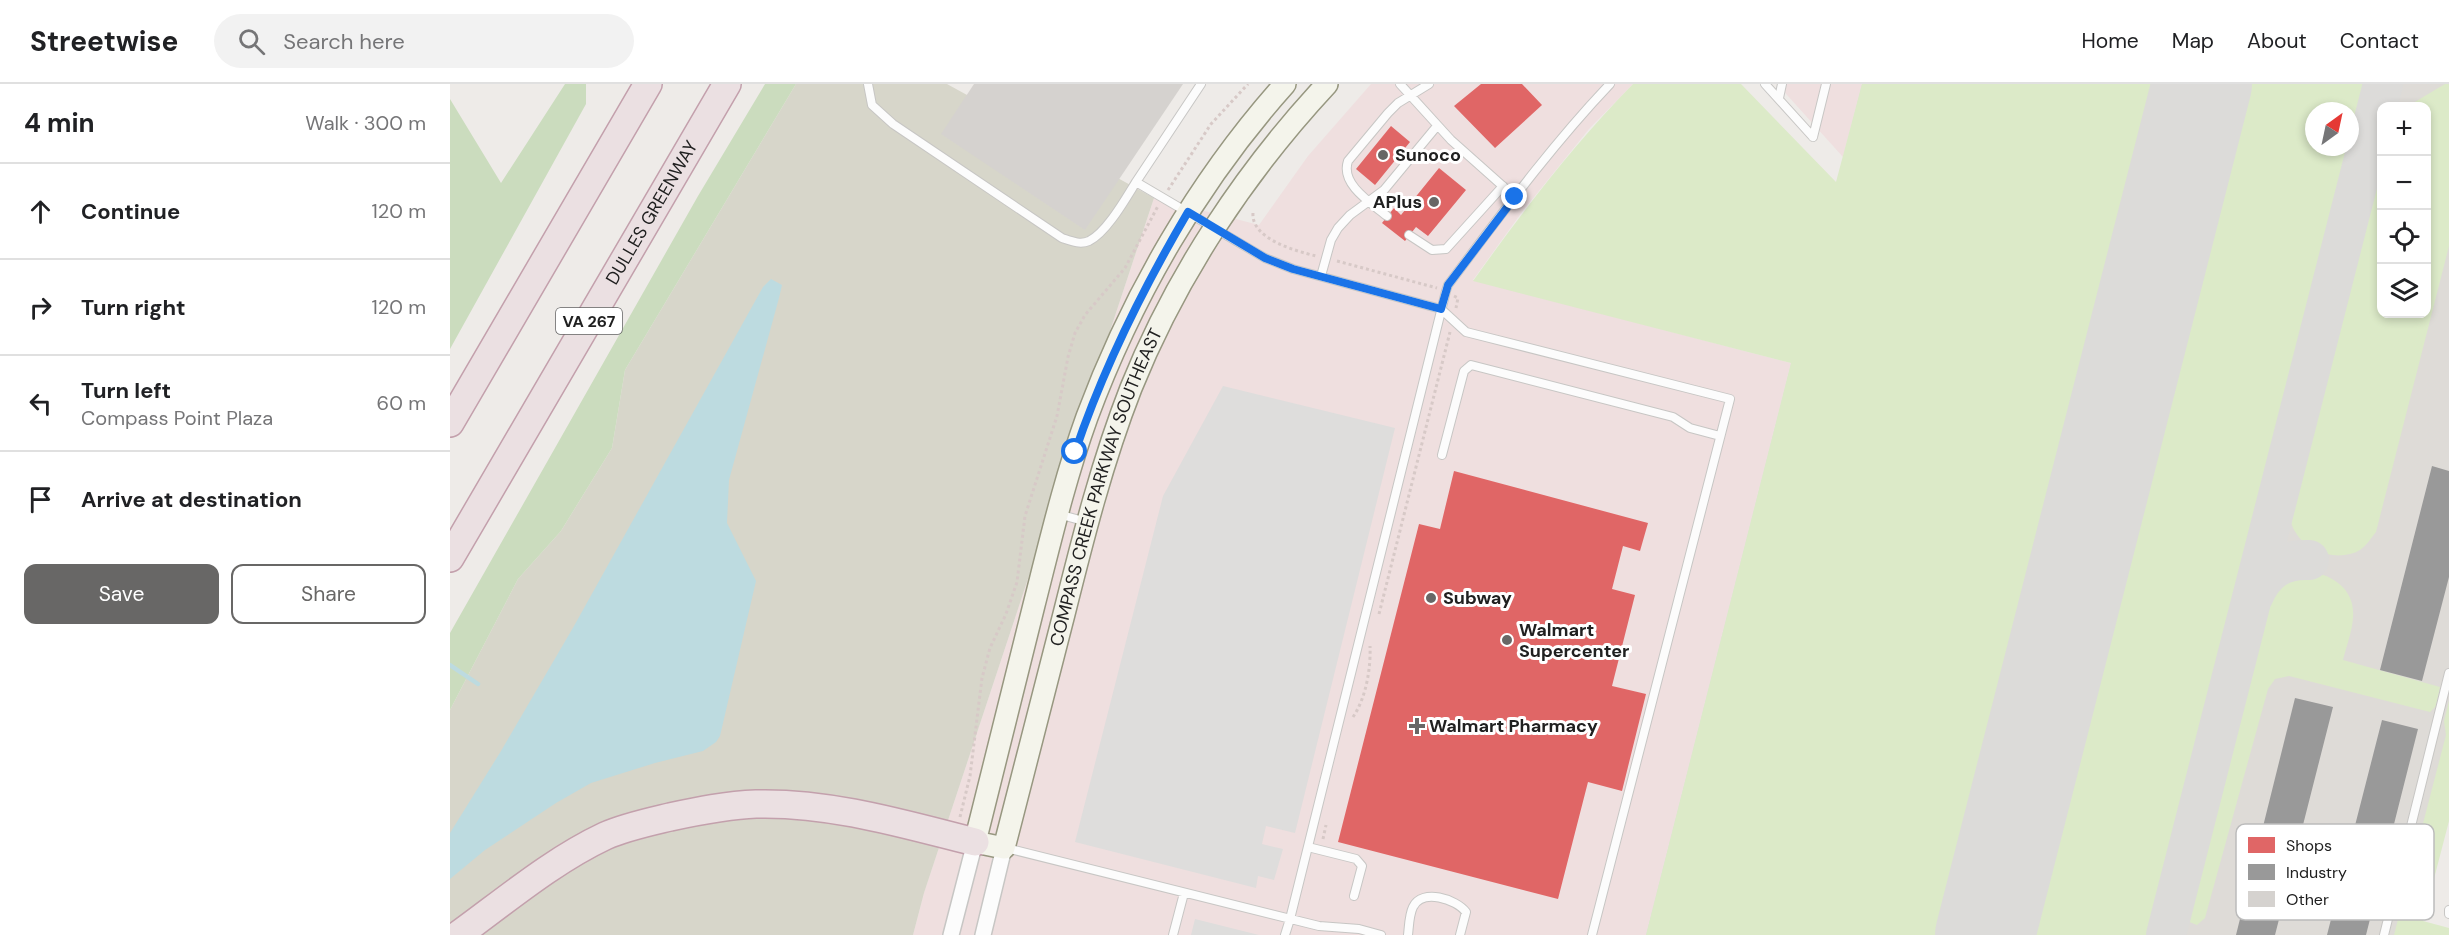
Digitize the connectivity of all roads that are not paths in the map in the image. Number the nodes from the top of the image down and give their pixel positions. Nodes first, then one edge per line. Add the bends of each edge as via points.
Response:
1 (648, 84) edge
2 (727, 84) edge
3 (868, 84) edge
4 (1201, 84) edge
5 (1286, 84) edge
6 (1327, 84) edge
7 (1400, 84) edge
8 (1429, 84) edge
9 (1610, 84) edge
10 (1766, 84) edge
11 (1782, 84) edge
12 (1826, 84) edge
13 (1412, 96) junction
14 (1779, 98) junction
15 (1437, 126) junction
16 (1136, 182) junction
17 (1503, 186) junction
18 (1515, 197) junction
19 (1368, 201) junction
20 (1188, 212) junction
21 (1387, 216) dead end
22 (1214, 227) junction
23 (1410, 235) dead end
24 (1321, 276) junction
25 (1441, 309) junction
26 (450, 423) edge
27 (1720, 436) junction
28 (1442, 455) dead end
29 (1057, 514) junction
30 (1087, 522) junction
31 (450, 558) edge
32 (2449, 673) edge
33 (2412, 824) edge
34 (975, 842) junction
35 (1308, 847) junction
36 (1004, 848) junction
37 (1184, 893) junction
38 (1354, 896) dead end
39 (1290, 919) junction
40 (2388, 920) edge
41 (458, 935) edge
42 (951, 935) edge
43 (983, 935) edge
44 (1173, 935) edge
45 (1285, 935) edge
46 (1381, 935) edge
47 (1408, 935) edge
48 (1460, 935) edge
49 (1592, 935) edge
50 (2384, 935) edge

1 - 26 highway
2 - 31 highway, DULLES GREENWAY / VA 267
3 - 16 lane via 872,105 893,124 1062,238 1077,243 1090,240 1112,219
4 - 16 lane
5 - 20 street, COMPASS CREEK PARKWAY SOUTHEAST via 1253,122
6 - 22 street, COMPASS CREEK PARKWAY SOUTHEAST via 1275,144
7 - 13 lane
8 - 13 lane
9 - 18 lane
10 - 14 lane
11 - 14 lane
12 - 14 lane via 1813,137
13 - 15 lane
13 - 19 lane via 1388,113 1348,161 1345,170 1349,181
15 - 17 lane
15 - 19 lane via 1384,190
16 - 20 lane
17 - 18 lane
17 - 23 lane via 1446,249 1432,250
18 - 25 lane via 1446,291
19 - 21 lane
19 - 24 lane via 1338,228
20 - 22 lane
20 - 29 street, COMPASS CREEK PARKWAY SOUTHEAST via 1117,343 1087,417
22 - 24 lane via 1265,258
22 - 30 street, COMPASS CREEK PARKWAY SOUTHEAST via 1132,385
24 - 25 lane
25 - 27 lane via 1466,332 1730,399
25 - 35 lane
27 - 28 lane via 1690,428 1673,417 1471,365 1464,371
27 - 49 lane
29 - 30 lane
29 - 34 street, COMPASS CREEK PARKWAY SOUTHEAST
30 - 36 street, COMPASS CREEK PARKWAY SOUTHEAST
32 - 33 lane
34 - 36 street
34 - 41 highway via 804,805 704,809 606,836 555,864
34 - 42 street, COMPASS CREEK PARKWAY SOUTHEAST
35 - 38 lane via 1356,859 1362,866
35 - 39 lane
36 - 37 lane
36 - 43 street, COMPASS CREEK PARKWAY SOUTHEAST
37 - 39 lane
37 - 44 lane
39 - 45 lane
39 - 46 lane
40 - 50 lane
47 - 48 lane via 1413,907 1420,899 1431,896 1460,904 1466,912

